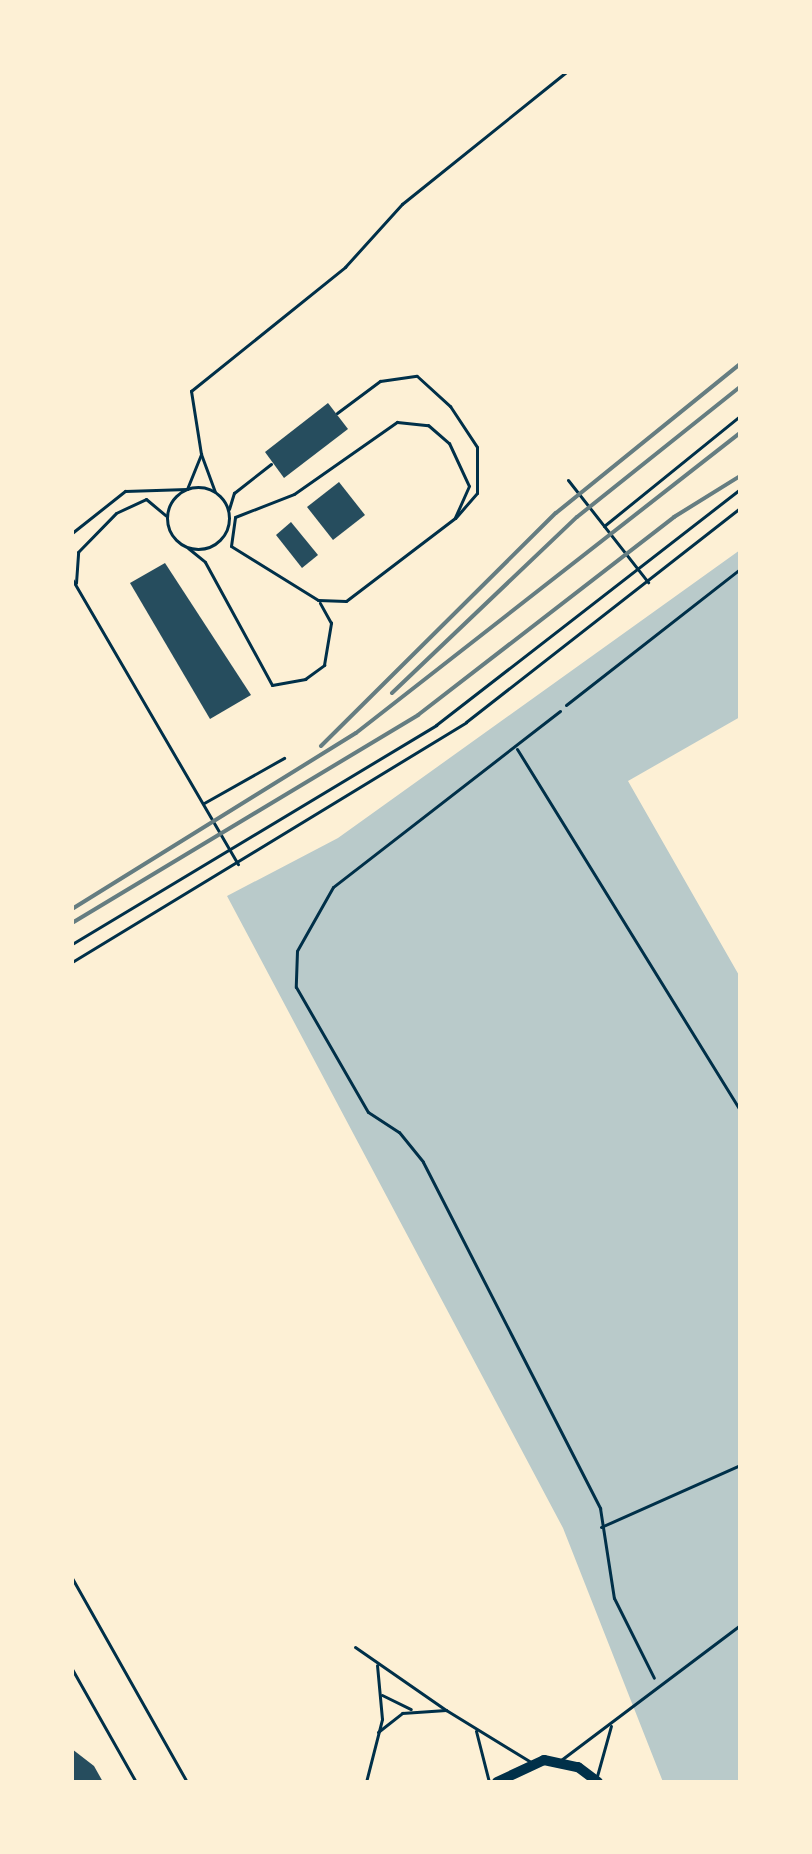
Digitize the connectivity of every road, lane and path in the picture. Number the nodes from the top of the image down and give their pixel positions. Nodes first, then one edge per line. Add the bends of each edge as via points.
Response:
1 (566, 72) edge
2 (337, 413) dead end
3 (740, 416) edge
4 (201, 454) junction
5 (271, 464) dead end
6 (568, 480) dead end
7 (187, 489) junction
8 (740, 489) edge
9 (215, 492) junction
10 (740, 508) edge
11 (229, 516) junction
12 (455, 518) junction
13 (167, 524) junction
14 (229, 526) junction
15 (604, 526) junction
16 (72, 533) edge
17 (188, 548) junction
18 (638, 569) junction
19 (740, 569) edge
20 (72, 579) edge
21 (648, 582) junction
22 (79, 591) junction
23 (318, 600) junction
24 (566, 705) joint
25 (517, 749) junction
26 (284, 758) dead end
27 (204, 803) junction
28 (230, 850) junction
29 (238, 864) junction
30 (72, 944) edge
31 (72, 962) edge
32 (740, 1110) edge
33 (740, 1465) edge
34 (601, 1527) junction
35 (72, 1578) edge
36 (740, 1625) edge
37 (355, 1647) dead end
38 (377, 1665) junction
39 (72, 1669) edge
40 (657, 1682) junction
41 (382, 1695) junction
42 (412, 1710) junction
43 (446, 1710) junction
44 (612, 1724) junction
45 (476, 1731) junction
46 (378, 1732) junction
47 (557, 1761) junction
48 (531, 1762) junction
49 (597, 1781) edge
50 (136, 1782) edge
51 (187, 1782) edge
52 (366, 1782) edge
53 (489, 1782) edge
54 (497, 1782) edge

1 - 4 lane via 402,204 345,267 191,391
2 - 12 lane via 391,376 425,382 481,456 477,493
3 - 15 lane
4 - 7 lane
4 - 9 lane
5 - 11 lane via 234,493
6 - 15 lane
7 - 9 lane
7 - 13 lane via 171,503
7 - 16 lane via 125,491
8 - 18 lane
9 - 11 lane
10 - 21 lane
11 - 14 lane
12 - 14 lane via 468,495 465,470 444,435 408,422 380,428 294,494 238,515
12 - 23 lane via 354,597
13 - 17 lane
13 - 22 lane via 152,500 116,513 78,552
14 - 17 lane via 209,547
14 - 23 lane via 236,550
15 - 18 lane
17 - 23 lane via 205,562 272,685 305,679 324,665 331,623
18 - 21 lane
18 - 28 lane via 436,725
19 - 24 lane
20 - 22 lane
21 - 29 lane via 466,722
22 - 27 lane
24 - 25 path
25 - 32 path
25 - 34 path via 333,887 297,951 296,987 368,1112 399,1132 423,1162 600,1508
26 - 27 lane
27 - 28 lane
28 - 29 lane
28 - 30 lane
29 - 31 lane
33 - 34 path
34 - 40 path via 614,1598 639,1660
35 - 51 lane
36 - 40 lane
37 - 38 lane
38 - 41 lane
38 - 43 lane
39 - 50 lane
40 - 44 lane
41 - 42 lane
41 - 46 lane
42 - 43 lane
42 - 46 lane
43 - 45 lane
44 - 47 lane
44 - 49 lane
45 - 48 lane
45 - 53 lane
46 - 52 lane
47 - 48 highway
47 - 49 highway
48 - 54 highway

